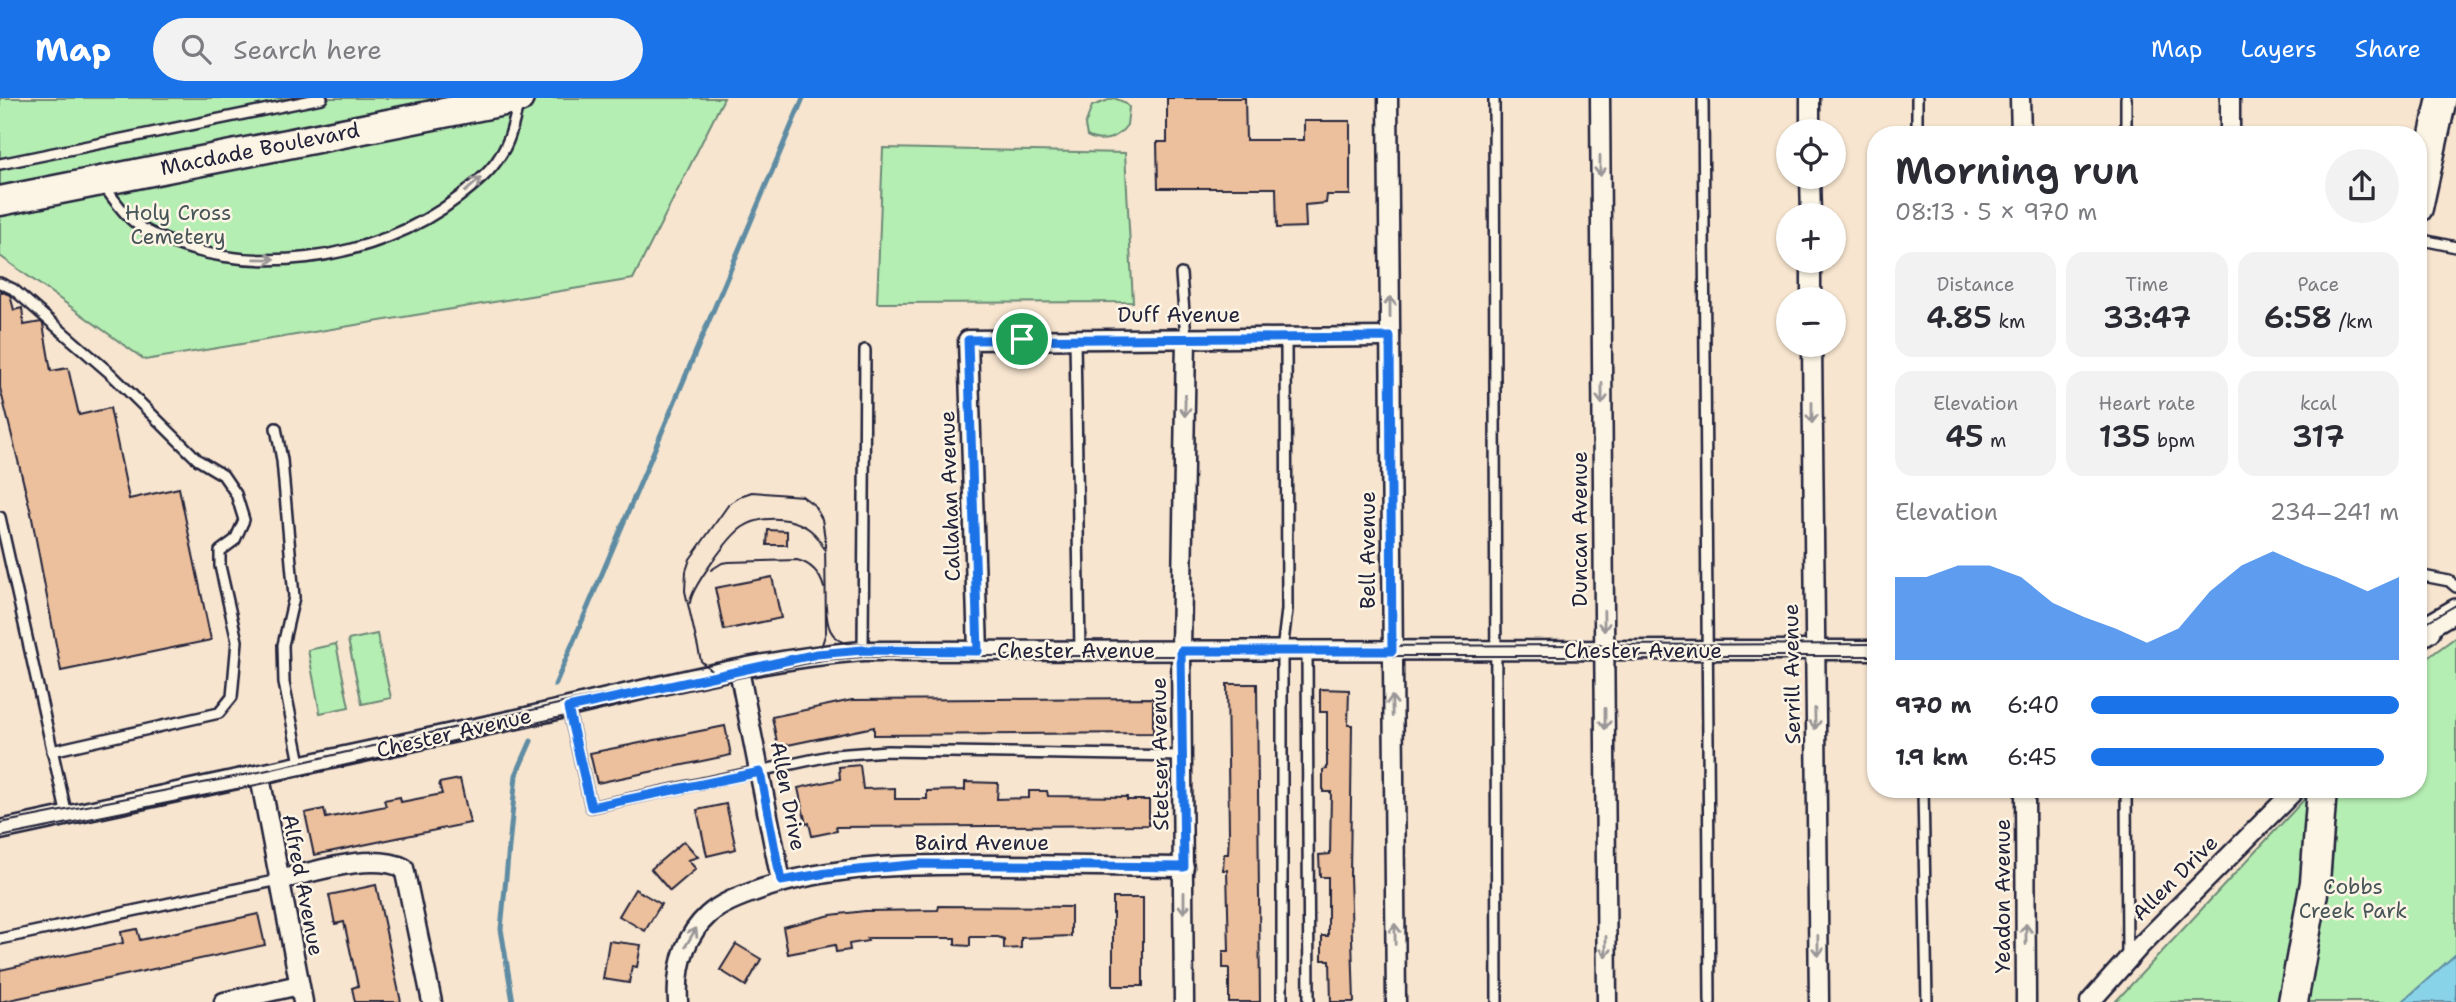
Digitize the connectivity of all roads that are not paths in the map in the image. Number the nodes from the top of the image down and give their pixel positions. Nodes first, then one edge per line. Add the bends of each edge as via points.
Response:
1 (322, 98) edge
2 (520, 98) edge
3 (1388, 98) edge
4 (1494, 98) edge
5 (1600, 98) edge
6 (1703, 98) edge
7 (1810, 98) edge
8 (1917, 98) edge
9 (2020, 98) edge
10 (2126, 98) edge
11 (2230, 98) edge
12 (2442, 98) edge
13 (1810, 119) edge
14 (1917, 126) edge
15 (2021, 126) edge
16 (2126, 126) edge
17 (2231, 126) edge
18 (0, 164) edge
19 (2427, 167) edge
20 (100, 181) junction
21 (0, 201) edge
22 (2427, 241) edge
23 (2456, 247) edge
24 (1181, 274) dead end
25 (0, 283) edge
26 (1390, 337) junction
27 (1185, 338) junction
28 (1286, 338) junction
29 (1075, 339) junction
30 (968, 340) joint
31 (864, 350) dead end
32 (1812, 357) edge
33 (276, 428) dead end
34 (0, 517) edge
35 (3, 547) edge
36 (2427, 577) edge
37 (2456, 587) edge
38 (2456, 610) edge
39 (2427, 627) edge
40 (863, 650) junction
41 (1708, 650) junction
42 (1814, 650) junction
43 (1867, 650) edge
44 (978, 651) junction
45 (1181, 651) junction
46 (1282, 651) junction
47 (1392, 651) junction
48 (1494, 651) junction
49 (1604, 651) junction
50 (1080, 652) junction
51 (1307, 652) junction
52 (739, 670) junction
53 (568, 708) junction
54 (52, 751) junction
55 (1183, 757) junction
56 (302, 768) junction
57 (760, 772) junction
58 (260, 777) junction
59 (1923, 798) edge
60 (2025, 798) edge
61 (2126, 798) edge
62 (2287, 798) edge
63 (2321, 798) edge
64 (67, 816) junction
65 (0, 830) edge
66 (1184, 867) junction
67 (279, 880) junction
68 (781, 881) junction
69 (0, 939) edge
70 (2127, 960) junction
71 (301, 994) edge
72 (224, 1002) edge
73 (432, 1002) edge
74 (678, 1002) edge
75 (1184, 1002) edge
76 (1282, 1002) edge
77 (1309, 1002) edge
78 (1396, 1002) edge
79 (1497, 1002) edge
80 (1606, 1002) edge
81 (1710, 1002) edge
82 (1819, 1002) edge
83 (1927, 1002) edge
84 (2026, 1002) edge
85 (2090, 1002) edge
86 (2293, 1002) edge

1 - 18 lane
2 - 20 main road, Macdade Boulevard via 441,110
20 -> 2 lane via 134,223 180,245 256,260 334,253 407,229 471,187 490,170 506,145
26 -> 3 street, Bell Avenue
4 - 48 lane
5 -> 49 street, Duncan Avenue
6 - 41 lane
7 - 13 street
8 - 14 lane
9 - 15 street
10 - 16 lane
11 - 17 street
12 - 19 main road
20 - 21 main road, Macdade Boulevard
22 - 23 lane
24 - 27 lane
25 - 54 lane via 13,289 111,374 198,460 223,475 236,494 244,520 235,540 220,551 237,641 232,697 219,713
26 - 28 street, Duff Avenue
26 - 47 street, Bell Avenue
27 - 28 street, Duff Avenue
27 - 29 street, Duff Avenue
27 -> 45 street, Stetser Avenue
28 - 46 lane via 1287,610
29 - 30 street, Duff Avenue
29 - 50 lane
30 - 44 street, Callahan Avenue
31 - 40 lane
32 -> 42 street, Serrill Avenue
33 - 56 lane via 294,597 283,645 284,683
34 - 35 lane
35 - 54 lane
36 - 37 lane
38 - 39 street
40 - 44 street, Chester Avenue
40 - 52 street, Chester Avenue
41 - 42 street, Chester Avenue
41 - 49 street, Chester Avenue
41 - 81 lane
42 - 43 street, Chester Avenue
42 -> 82 street, Serrill Avenue
44 - 50 street, Chester Avenue
45 - 46 street, Chester Avenue
45 - 50 street, Chester Avenue
45 - 55 street, Stetser Avenue
46 - 51 street, Chester Avenue
46 - 76 lane
47 - 48 street, Chester Avenue
47 - 51 street, Chester Avenue
78 -> 47 street, Bell Avenue
48 - 49 street, Chester Avenue
48 - 79 lane
49 -> 80 street, Duncan Avenue
51 - 77 lane
52 - 53 street, Chester Avenue
52 - 57 street, Allen Drive
53 - 56 street, Chester Avenue
53 - 57 lane via 591,807
54 - 64 lane
55 - 57 lane via 887,751 834,755
55 - 66 street, Stetser Avenue
56 - 58 street, Chester Avenue
57 - 68 street, Allen Drive
58 - 64 street, Chester Avenue
58 - 67 street, Alfred Avenue
59 - 83 lane
84 -> 60 street, Yeadon Avenue
61 - 70 lane
62 - 70 street, Allen Drive
63 - 86 main road via 2315,882
64 - 65 street, Chester Avenue
66 - 68 street, Baird Avenue via 921,864
66 -> 75 street, Stetser Avenue
67 - 69 lane
67 - 71 street, Alfred Avenue
67 - 73 street via 365,862 404,868
74 -> 68 street, Allen Drive via 680,962 695,929 728,901
70 - 85 street, Allen Drive
71 - 72 street

